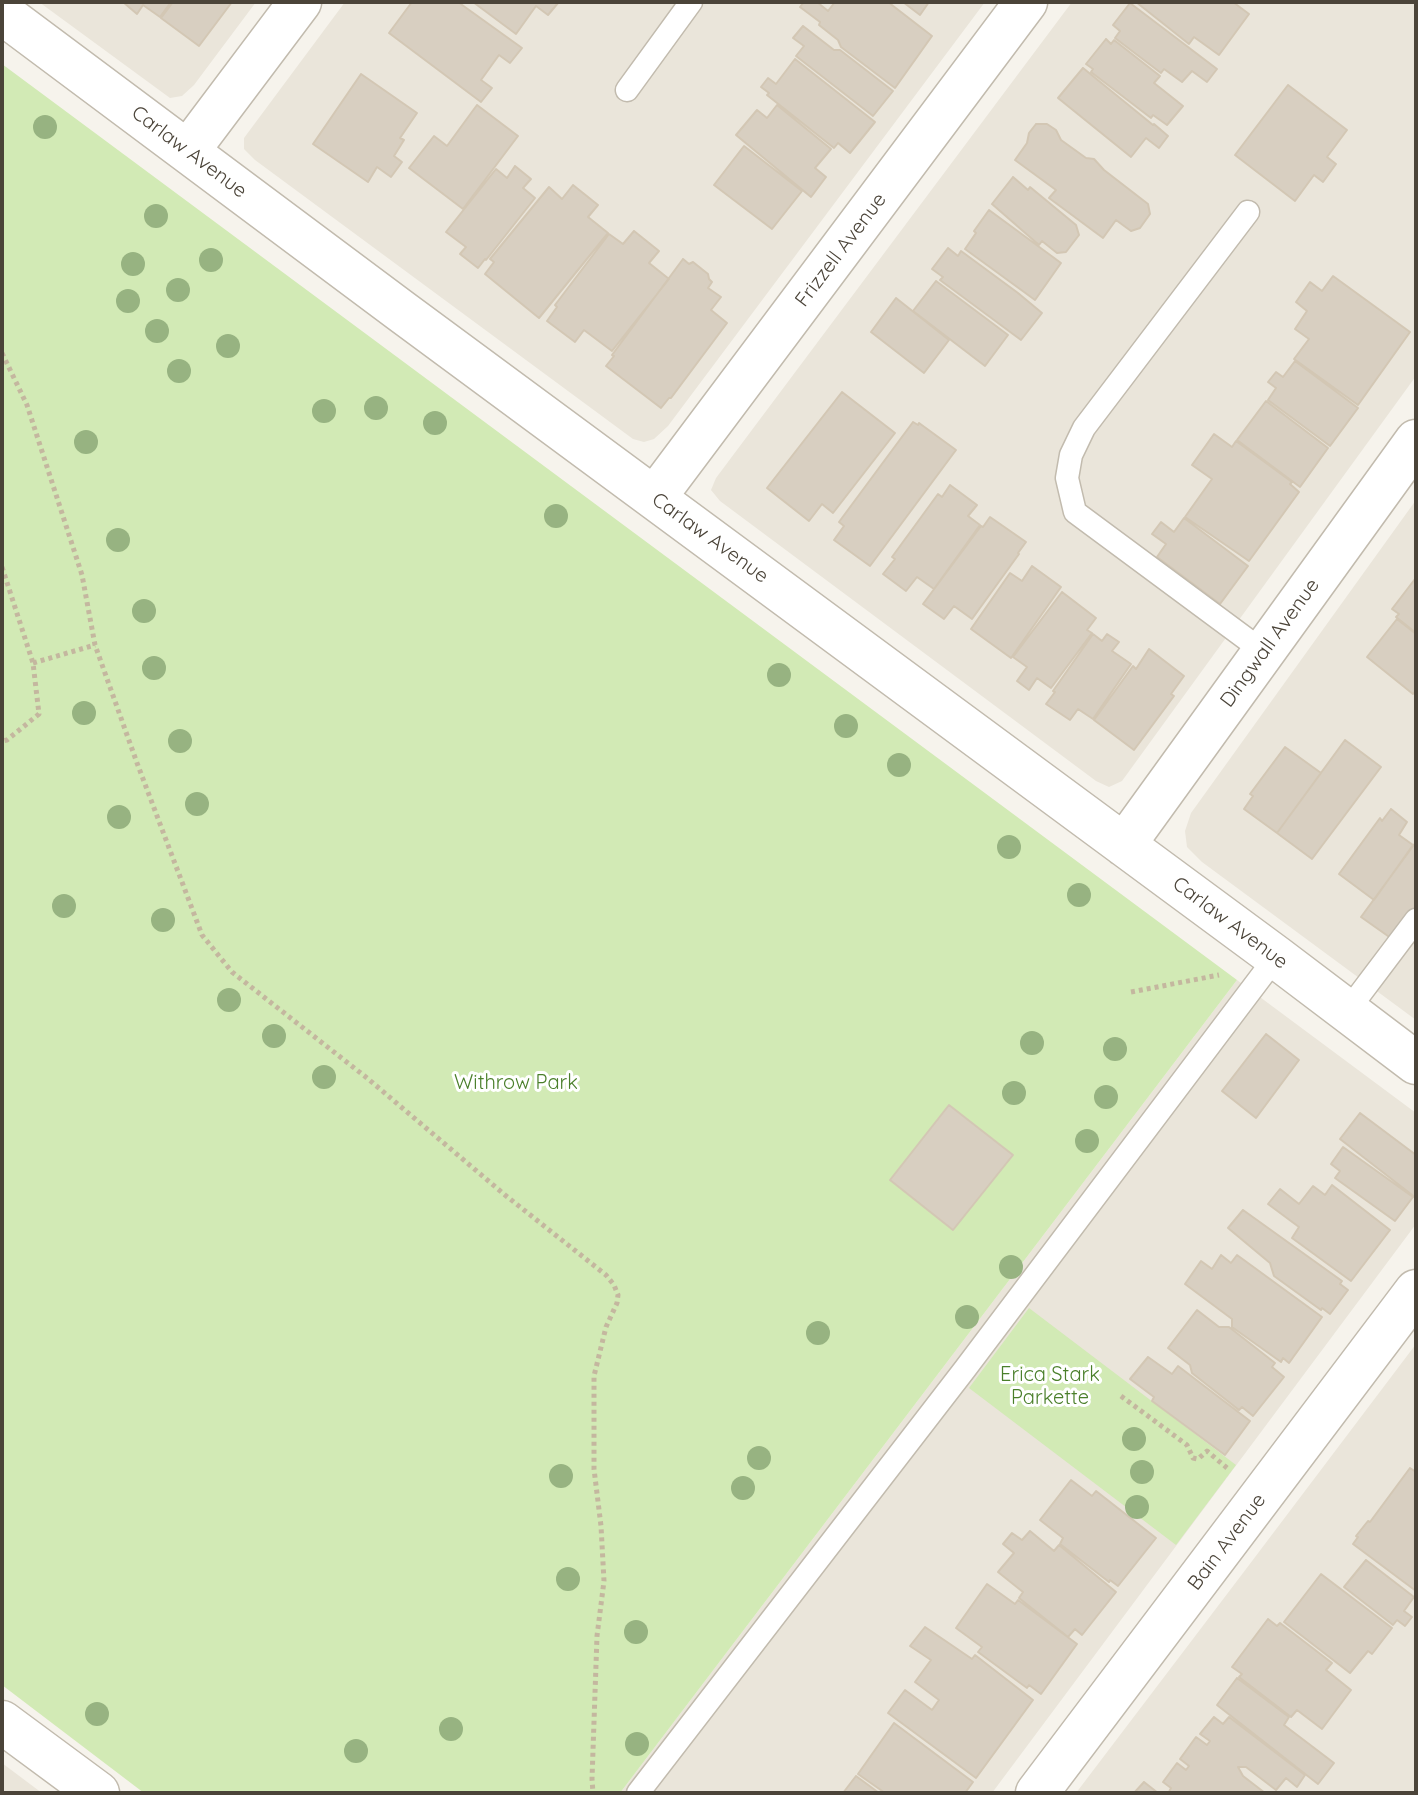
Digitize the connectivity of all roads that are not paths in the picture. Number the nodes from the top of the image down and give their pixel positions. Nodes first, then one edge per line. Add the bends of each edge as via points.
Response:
1 (300, 2) edge
2 (691, 2) edge
3 (1026, 2) edge
4 (2, 13) edge
5 (627, 90) dead end
6 (188, 151) junction
7 (1248, 212) dead end
8 (1416, 441) edge
9 (655, 497) junction
10 (1264, 652) junction
11 (1124, 845) junction
12 (1416, 920) edge
13 (1276, 957) junction
14 (1348, 1010) junction
15 (1416, 1063) edge
16 (1416, 1291) edge
17 (2, 1722) edge
18 (98, 1793) edge
19 (638, 1793) edge
20 (1037, 1793) edge

1 - 6 street
2 - 5 lane
3 - 9 street, Frizzell Avenue
4 - 6 street, Carlaw Avenue
6 - 9 street, Carlaw Avenue
7 - 10 lane via 1084,428 1067,478 1075,512
8 - 10 street, Dingwall Avenue
9 - 11 street, Carlaw Avenue
10 - 11 street, Dingwall Avenue
11 - 13 street, Carlaw Avenue
12 - 14 lane
13 - 14 street, Carlaw Avenue
13 - 19 lane
14 - 15 street, Carlaw Avenue
16 - 20 street, Bain Avenue
17 - 18 street

